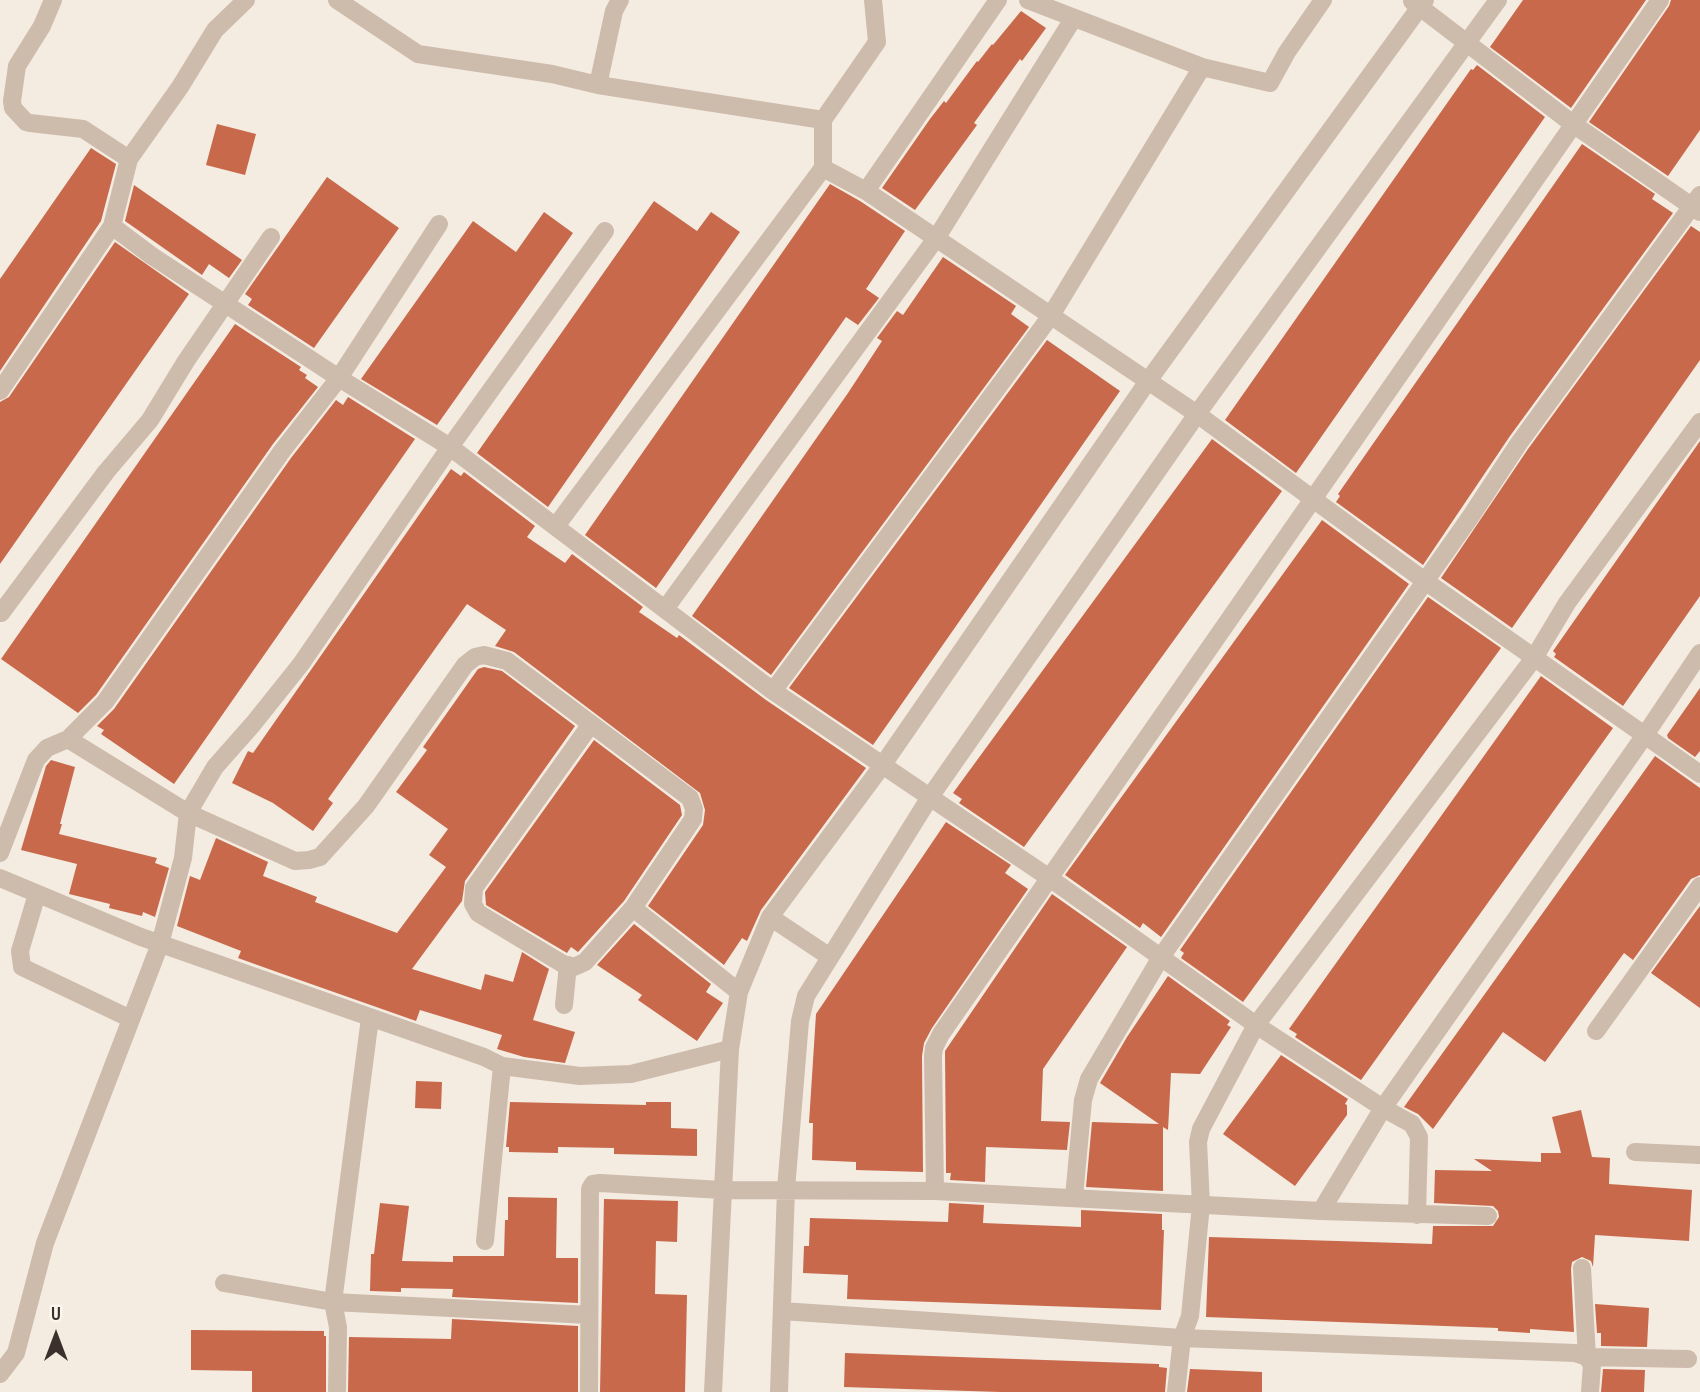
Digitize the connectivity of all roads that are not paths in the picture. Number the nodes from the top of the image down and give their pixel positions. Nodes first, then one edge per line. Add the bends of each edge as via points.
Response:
1 (246, 0) edge
2 (337, 0) edge
3 (620, 0) edge
4 (873, 0) edge
5 (998, 0) edge
6 (1028, 0) edge
7 (1323, 0) edge
8 (1498, 0) edge
9 (1660, 0) edge
10 (53, 1) edge
11 (1418, 2) edge
12 (1073, 19) junction
13 (1468, 44) junction
14 (1202, 67) junction
15 (598, 85) junction
16 (823, 120) junction
17 (1573, 124) junction
18 (129, 159) junction
19 (823, 168) junction
20 (866, 191) junction
21 (1697, 204) edge
22 (439, 224) dead end
23 (112, 226) junction
24 (605, 231) dead end
25 (271, 237) dead end
26 (937, 237) junction
27 (226, 303) junction
28 (1050, 317) junction
29 (339, 378) junction
30 (1148, 381) junction
31 (0, 391) edge
32 (1197, 414) junction
33 (1700, 422) edge
34 (450, 447) junction
35 (1313, 498) junction
36 (556, 526) junction
37 (1425, 581) junction
38 (665, 609) junction
39 (1, 613) edge
40 (1700, 653) edge
41 (1534, 658) junction
42 (773, 691) junction
43 (591, 724) junction
44 (1645, 735) junction
45 (68, 739) junction
46 (882, 766) junction
47 (1700, 774) edge
48 (930, 797) junction
49 (188, 813) junction
50 (0, 853) edge
51 (1048, 877) junction
52 (0, 878) edge
53 (1700, 886) edge
54 (37, 894) junction
55 (633, 908) junction
56 (771, 918) junction
57 (160, 944) junction
58 (828, 955) junction
59 (1161, 957) junction
60 (568, 965) junction
61 (739, 992) junction
62 (564, 1005) dead end
63 (370, 1018) junction
64 (131, 1019) junction
65 (1256, 1025) junction
66 (1596, 1031) dead end
67 (730, 1049) junction
68 (502, 1066) junction
69 (1383, 1108) junction
70 (1635, 1152) dead end
71 (1700, 1155) edge
72 (786, 1189) junction
73 (722, 1190) junction
74 (935, 1191) junction
75 (1074, 1197) junction
76 (1201, 1205) junction
77 (1321, 1211) junction
78 (1417, 1214) junction
79 (1488, 1216) dead end
80 (485, 1241) dead end
81 (1582, 1268) dead end
82 (224, 1283) dead end
83 (333, 1301) junction
84 (782, 1311) junction
85 (589, 1315) junction
86 (1182, 1338) junction
87 (1587, 1357) junction
88 (1688, 1359) dead end
89 (0, 1374) edge
90 (337, 1392) edge
91 (589, 1392) edge
92 (713, 1392) edge
93 (779, 1392) edge
94 (1176, 1392) edge
95 (1590, 1392) edge

1 - 18 street via 215,30
2 - 15 street via 418,54
3 - 15 street
4 - 16 street via 877,42
5 - 20 street
6 - 12 street
7 - 14 street via 1270,83
8 - 13 street
9 - 17 street
10 - 18 street via 17,66 13,108 26,122 83,129
11 - 13 street
11 - 30 street
12 - 14 street
12 - 26 street
13 - 17 street
13 - 32 street
14 - 28 street
15 - 16 street
16 - 19 street
17 - 21 street
17 - 35 street
18 - 23 street
19 - 20 street
19 - 36 street
20 - 26 street
21 - 37 street via 1519,443
22 - 29 street
23 - 27 street
23 - 31 street
24 - 34 street
25 - 27 street
26 - 28 street
26 - 38 street
27 - 29 street
27 - 39 street via 150,420
28 - 30 street
28 - 42 street
29 - 34 street
29 - 45 street via 105,702
30 - 32 street
30 - 46 street
32 - 35 street
32 - 48 street
33 - 41 street via 1567,603
34 - 36 street
34 - 49 street via 301,664 215,767
35 - 37 street
35 - 51 street
36 - 38 street
37 - 41 street
37 - 59 street
38 - 42 street
40 - 44 street
41 - 44 street
41 - 65 street
42 - 46 street
43 - 49 street via 507,661 484,655 465,665 366,806 320,857 295,861
43 - 55 street via 690,798 694,809 693,819
43 - 60 street via 472,896 478,913
44 - 47 street
44 - 69 street
45 - 49 street
45 - 50 street via 47,748 36,760
46 - 48 street
46 - 56 street
48 - 51 street
48 - 58 street
49 - 57 street via 183,858
51 - 59 street
51 - 74 street via 934,1048
52 - 54 street
53 - 66 street
54 - 57 street
54 - 64 street via 20,951 22,967
55 - 60 street via 584,962
55 - 61 street
56 - 58 street
56 - 61 street
57 - 63 street
57 - 64 street
58 - 72 street via 806,996 800,1021
59 - 65 street
59 - 75 street via 1089,1079
60 - 62 street
61 - 67 street
63 - 68 street
63 - 83 street
64 - 89 street via 45,1242 16,1353
65 - 69 street
65 - 76 street via 1201,1129
67 - 68 street via 620,1074 580,1076
67 - 73 street
68 - 80 street
69 - 77 street
69 - 78 street via 1417,1130
70 - 71 street
72 - 73 street
72 - 74 street
72 - 84 street
73 - 85 street via 593,1184
73 - 92 street
74 - 75 street
75 - 76 street
76 - 77 street
76 - 86 street via 1190,1315
77 - 78 street
78 - 79 street
81 - 87 street
82 - 83 street
83 - 85 street
83 - 90 street via 338,1327
84 - 86 street
84 - 93 street
85 - 91 street
86 - 87 street
86 - 94 street
87 - 88 street
87 - 95 street via 1592,1364

